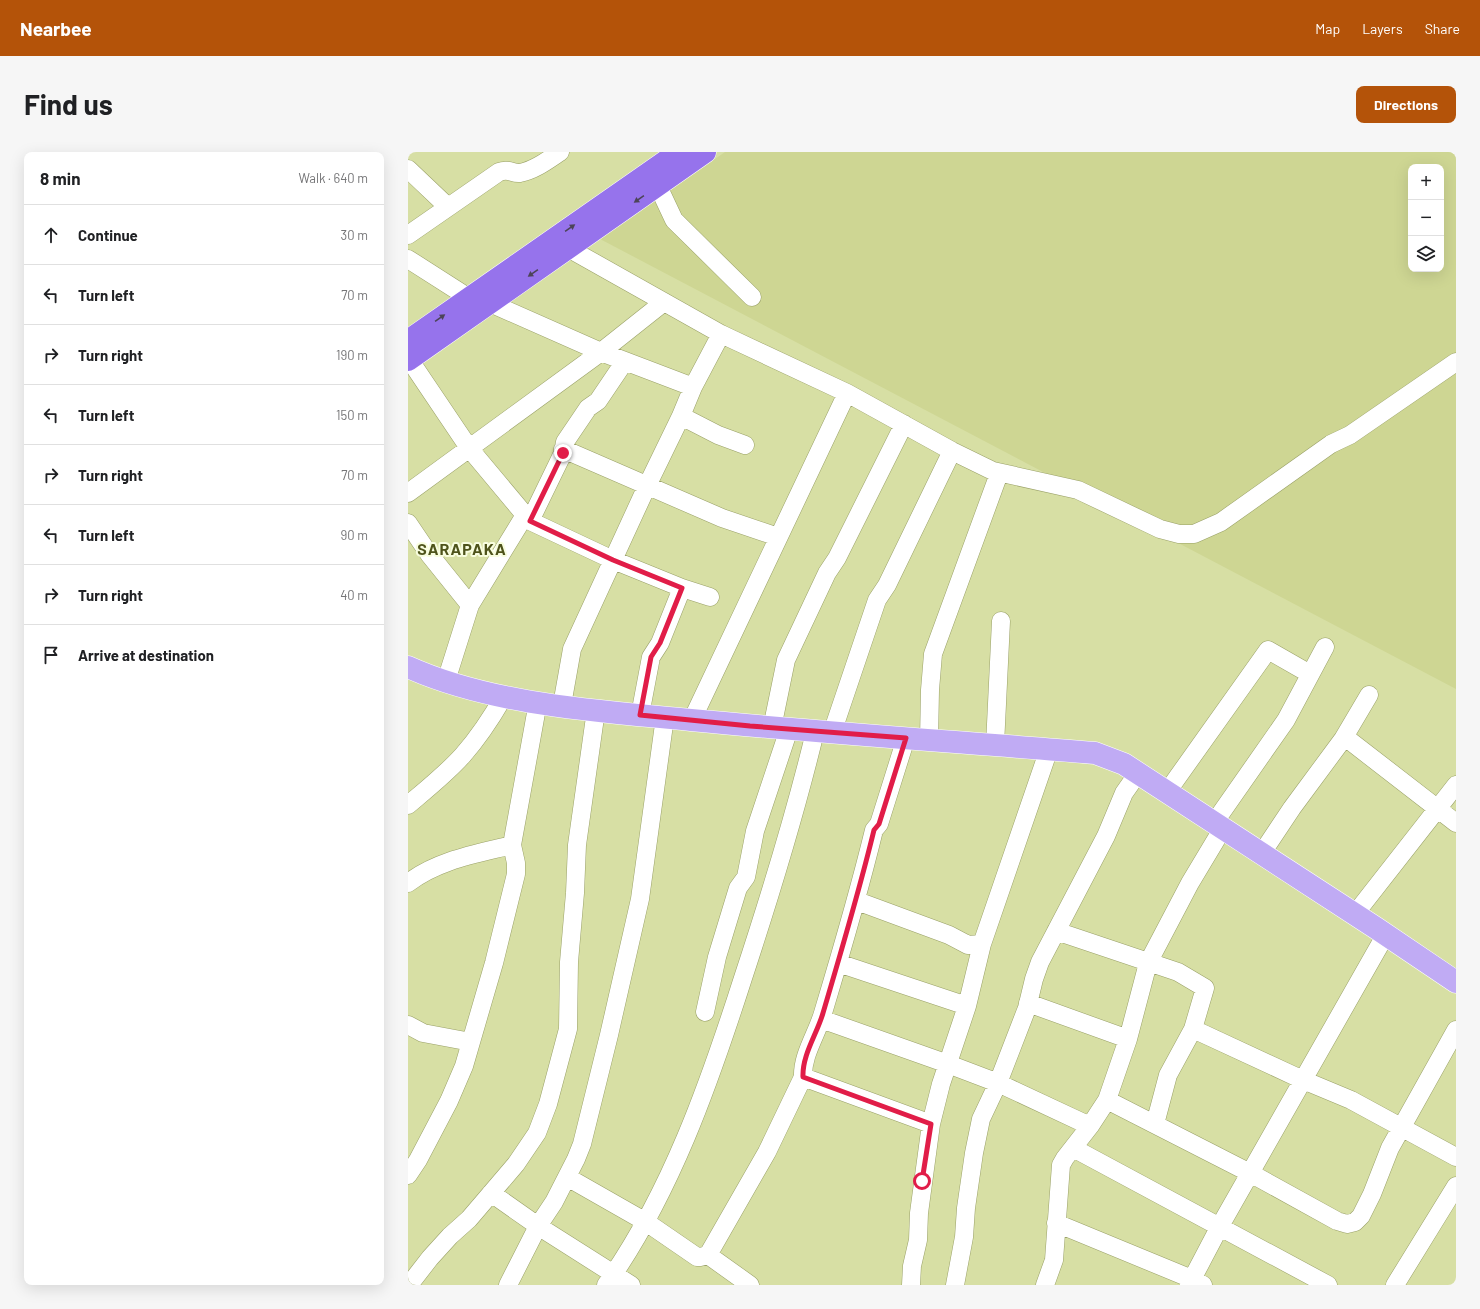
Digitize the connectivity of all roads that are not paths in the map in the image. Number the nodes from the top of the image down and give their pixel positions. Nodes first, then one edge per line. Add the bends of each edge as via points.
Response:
1 (560, 152) edge
2 (679, 152) edge
3 (705, 152) edge
4 (408, 169) edge
5 (658, 186) junction
6 (448, 207) junction
7 (408, 235) edge
8 (568, 248) junction
9 (408, 259) edge
10 (752, 297) dead end
11 (469, 298) junction
12 (664, 302) junction
13 (490, 303) junction
14 (721, 334) junction
15 (601, 352) junction
16 (408, 353) edge
17 (625, 361) junction
18 (1456, 362) edge
19 (693, 387) junction
20 (847, 393) junction
21 (681, 416) junction
22 (904, 424) junction
23 (745, 445) dead end
24 (469, 448) junction
25 (563, 449) junction
26 (952, 451) junction
27 (994, 471) junction
28 (647, 486) junction
29 (408, 493) edge
30 (528, 518) junction
31 (408, 523) edge
32 (778, 537) junction
33 (613, 560) junction
34 (682, 588) junction
35 (710, 597) dead end
36 (470, 605) junction
37 (1001, 621) dead end
38 (1325, 647) dead end
39 (411, 672) edge
40 (1310, 674) junction
41 (446, 681) junction
42 (1370, 695) dead end
43 (504, 696) junction
44 (538, 702) junction
45 (562, 705) junction
46 (596, 710) junction
47 (640, 715) junction
48 (665, 717) junction
49 (692, 720) junction
50 (781, 729) junction
51 (824, 732) junction
52 (1345, 736) junction
53 (906, 738) junction
54 (929, 740) junction
55 (995, 745) junction
56 (1050, 749) junction
57 (1138, 773) junction
58 (1456, 785) edge
59 (1167, 792) junction
60 (408, 805) edge
61 (1438, 809) junction
62 (1456, 823) edge
63 (1219, 825) junction
64 (512, 845) junction
65 (1262, 853) junction
66 (408, 883) edge
67 (857, 901) junction
68 (1355, 914) junction
69 (1056, 931) junction
70 (1386, 934) junction
71 (982, 944) junction
72 (838, 963) junction
73 (1148, 963) junction
74 (1456, 982) edge
75 (1028, 1004) junction
76 (967, 1006) junction
77 (705, 1012) dead end
78 (821, 1019) junction
79 (408, 1025) edge
80 (1193, 1030) junction
81 (1456, 1030) edge
82 (1128, 1039) junction
83 (471, 1042) junction
84 (948, 1064) junction
85 (803, 1077) junction
86 (1303, 1080) junction
87 (998, 1084) junction
88 (1108, 1100) junction
89 (931, 1124) junction
90 (1154, 1124) junction
91 (1090, 1126) junction
92 (1402, 1127) junction
93 (1074, 1148) junction
94 (1456, 1157) edge
95 (1250, 1173) junction
96 (408, 1175) edge
97 (567, 1177) junction
98 (1456, 1186) edge
99 (491, 1193) junction
100 (646, 1222) junction
101 (1056, 1223) junction
102 (538, 1226) junction
103 (1220, 1226) junction
104 (708, 1255) junction
105 (610, 1280) edge
106 (1194, 1283) edge
107 (408, 1285) edge
108 (508, 1285) edge
109 (630, 1285) edge
110 (750, 1285) edge
111 (911, 1285) edge
112 (955, 1285) edge
113 (1045, 1285) edge
114 (1328, 1285) edge
115 (1395, 1285) edge

1 - 6 street via 543,164 519,173 506,170 498,172
11 -> 2 highway
3 - 5 highway
4 - 6 street
5 -> 8 highway
5 - 10 street via 674,220
6 - 7 street
8 - 12 street
8 -> 13 highway
9 - 11 street
16 -> 11 highway
12 - 14 street
12 - 15 street
13 - 15 street
13 - 16 highway
14 - 19 street
14 - 20 street
15 - 17 street
15 - 24 street
16 - 24 street
17 - 19 street
17 - 25 street via 598,401 588,408
18 - 27 street via 1350,435 1331,444 1221,522 1194,534 1179,534 1160,529 1078,490
19 - 21 street
20 - 22 street
20 - 32 street
21 - 23 street via 718,435
21 - 28 street
22 - 26 street
22 - 50 street via 786,660
24 - 29 street
24 - 30 street
25 - 28 street
25 - 30 street
26 - 27 street
26 - 51 street via 887,585 877,600
27 - 54 street via 998,476 997,480 933,654
28 - 32 street via 722,518
28 - 33 street
30 - 33 street
30 - 36 street
31 - 36 street
32 - 49 street
33 - 34 street
33 - 45 street via 572,649
34 - 35 street
34 - 47 street via 660,643 651,657
36 - 41 street
37 - 55 street
38 - 40 street
39 - 41 main road
40 - 59 street via 1268,650
40 - 63 street via 1286,720
41 - 43 main road
42 - 52 street
43 - 44 main road
43 - 60 street via 463,755
44 - 45 main road
44 - 64 street
45 - 46 main road
46 - 47 main road
46 - 99 street via 577,845 569,962 568,1029 548,1104 537,1133 516,1164
47 - 48 main road
48 - 49 main road
48 - 97 street via 640,899 582,1144
49 - 50 main road
50 - 51 main road
50 - 77 street via 746,877 738,888 716,957
51 - 53 main road
51 - 100 street via 797,803 718,1053 689,1130
52 - 61 street
52 - 65 street
53 - 54 main road
53 - 67 street via 879,824 874,830
54 - 55 main road
55 - 56 main road
56 - 57 main road via 1095,753 1124,764
56 - 71 street
57 - 59 main road
57 - 69 street via 1124,793 1106,836
58 - 61 street
59 - 63 main road
61 - 62 street
61 - 68 street
63 - 65 main road
63 - 73 street
64 - 66 street via 452,860
64 - 83 street via 516,874
65 - 68 main road
67 - 71 street via 949,935 968,946
67 - 72 street
68 - 70 main road
69 - 73 street
69 - 75 street via 1040,962
70 - 74 main road
70 - 86 street
71 - 76 street
72 - 76 street
72 - 78 street
73 - 80 street via 1178,972 1205,988
73 - 82 street
75 - 82 street
75 - 87 street
76 - 84 street
78 - 84 street
78 - 85 street via 803,1066
79 - 83 street via 423,1033
80 - 86 street
80 - 90 street via 1168,1075
81 - 92 street
82 - 88 street
83 - 96 street via 449,1101
84 - 87 street
84 - 89 street
85 - 89 street
85 - 104 street via 767,1152
86 - 92 street via 1351,1100
86 - 95 street
87 - 91 street
87 - 112 street via 982,1119 974,1153 964,1237
88 - 90 street
88 - 91 street
89 - 111 street
90 - 95 street
91 - 93 street
92 - 94 street
92 - 95 street via 1390,1148 1372,1194 1361,1216 1355,1222 1346,1224 1337,1221
93 - 101 street via 1060,1165
93 - 103 street
95 - 103 street
97 - 100 street
97 - 102 street
98 - 115 street
99 - 102 street
99 - 107 street
100 - 104 street via 697,1257
100 - 105 street
101 - 106 street
101 - 113 street via 1054,1260
102 - 105 street
102 - 108 street
103 - 106 street
103 - 114 street
104 - 110 street
105 - 109 street

